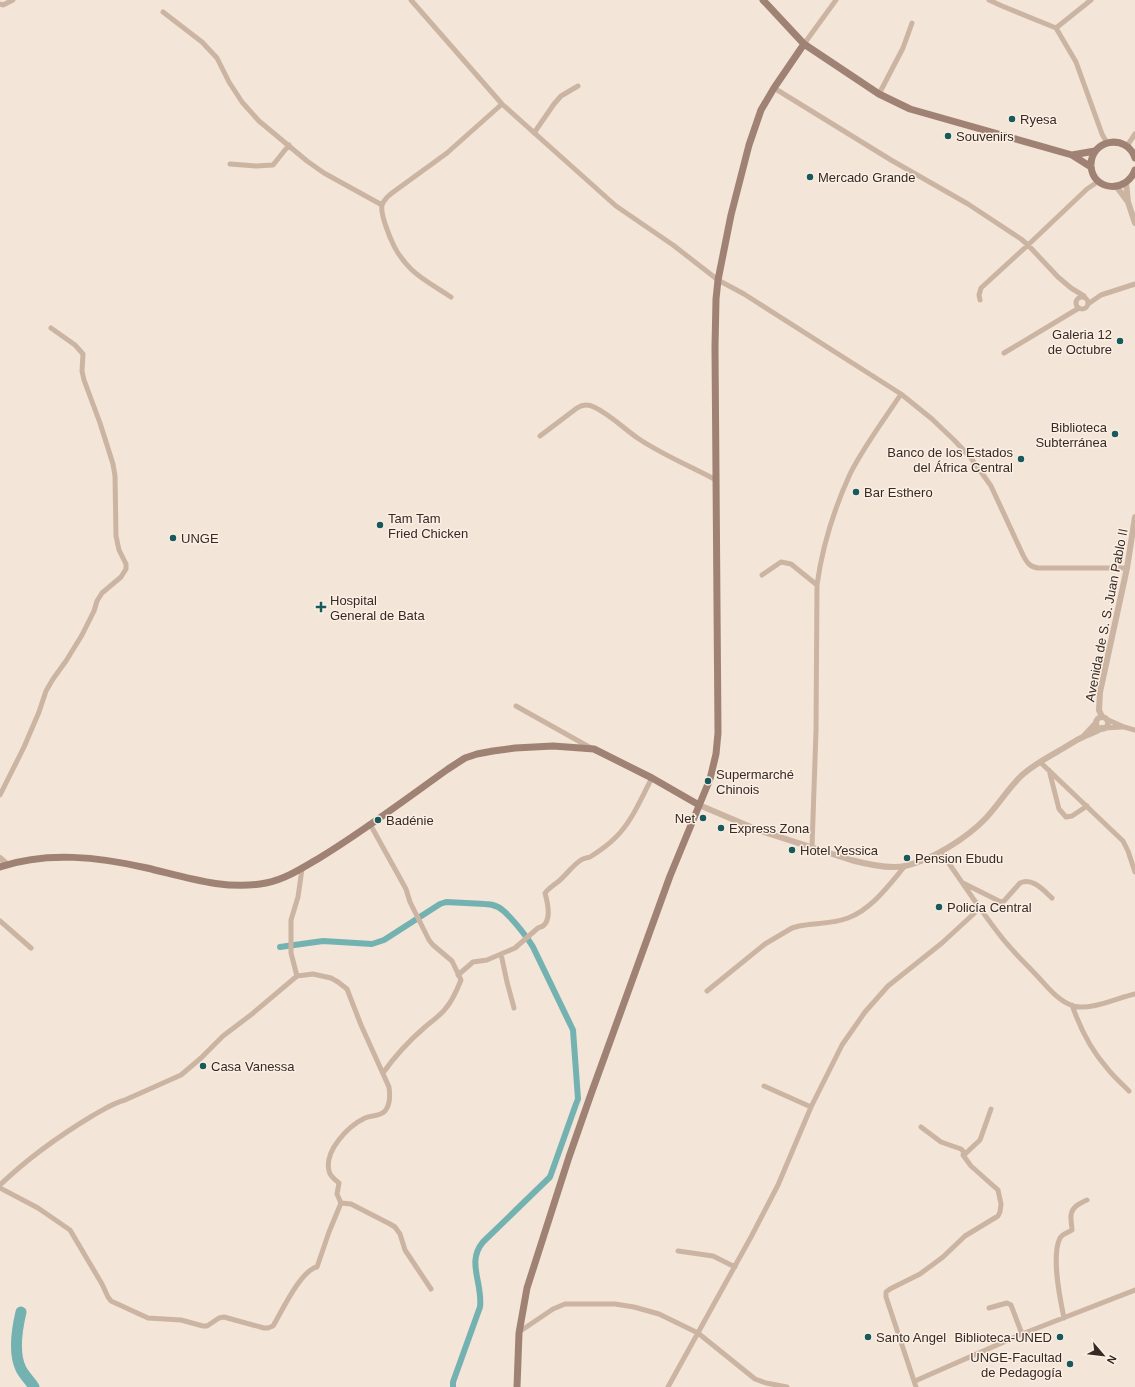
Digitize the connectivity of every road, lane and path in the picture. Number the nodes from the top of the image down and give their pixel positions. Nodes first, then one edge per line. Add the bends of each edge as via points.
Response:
1 (13, 0) edge
2 (411, 0) edge
3 (763, 0) edge
4 (836, 0) edge
5 (989, 0) edge
6 (1091, 0) edge
7 (0, 4) edge
8 (163, 12) dead end
9 (912, 23) dead end
10 (1056, 28) junction
11 (804, 44) junction
12 (578, 86) dead end
13 (774, 88) junction
14 (879, 94) junction
15 (502, 104) junction
16 (534, 133) junction
17 (1135, 134) edge
18 (1107, 142) junction
19 (288, 145) junction
20 (1127, 146) junction
21 (1095, 151) junction
22 (1072, 155) junction
23 (1135, 158) edge
24 (230, 164) dead end
25 (1091, 167) junction
26 (1134, 173) edge
27 (1097, 178) junction
28 (1126, 182) junction
29 (1116, 186) junction
30 (1128, 202) junction
31 (382, 205) junction
32 (1135, 223) edge
33 (1028, 245) junction
34 (718, 280) junction
35 (1135, 284) edge
36 (1071, 288) junction
37 (1101, 295) junction
38 (452, 297) dead end
39 (1084, 297) junction
40 (980, 300) dead end
41 (1076, 301) junction
42 (1088, 304) junction
43 (1080, 308) junction
44 (51, 328) dead end
45 (1004, 353) dead end
46 (901, 394) junction
47 (540, 436) dead end
48 (716, 480) junction
49 (1135, 517) edge
50 (1132, 553) edge
51 (1126, 568) junction
52 (762, 575) dead end
53 (818, 585) junction
54 (516, 706) dead end
55 (1104, 718) junction
56 (1096, 723) junction
57 (1124, 727) junction
58 (1103, 728) junction
59 (1135, 730) edge
60 (1083, 737) junction
61 (594, 749) junction
62 (1040, 762) junction
63 (1049, 770) junction
64 (652, 778) junction
65 (0, 795) edge
66 (699, 805) junction
67 (1088, 806) junction
68 (370, 824) junction
69 (812, 847) junction
70 (941, 852) junction
71 (0, 858) edge
72 (4, 866) edge
73 (905, 866) junction
74 (302, 869) junction
75 (1135, 872) edge
76 (962, 882) junction
77 (1052, 898) dead end
78 (980, 908) junction
79 (0, 921) edge
80 (31, 948) dead end
81 (502, 954) junction
82 (458, 975) junction
83 (297, 976) junction
84 (707, 991) dead end
85 (1135, 994) edge
86 (1072, 1005) junction
87 (514, 1008) dead end
88 (383, 1073) junction
89 (764, 1086) dead end
90 (1129, 1090) dead end
91 (811, 1106) junction
92 (991, 1109) dead end
93 (921, 1128) dead end
94 (963, 1155) junction
95 (0, 1185) edge
96 (0, 1188) edge
97 (1087, 1200) dead end
98 (341, 1203) junction
99 (678, 1251) dead end
100 (735, 1267) junction
101 (431, 1289) dead end
102 (1135, 1290) edge
103 (989, 1308) dead end
104 (1064, 1318) junction
105 (518, 1333) junction
106 (698, 1333) junction
107 (1022, 1334) junction
108 (915, 1384) edge
109 (517, 1387) edge
110 (668, 1387) edge
111 (787, 1387) edge

1 - 7 street
2 - 15 street
3 - 11 main road
4 - 11 street
5 - 10 street
6 - 10 street
8 - 19 street via 202,42 217,58 242,102 259,121
9 - 14 street via 896,64
10 - 18 street via 1076,62
11 - 13 main road
11 - 14 main road
12 - 16 street via 561,96
13 - 33 street via 968,204
13 - 34 main road via 761,110 749,145
14 - 22 main road via 910,109
15 - 16 street
15 - 31 street via 447,153 386,198
16 - 34 street via 616,206
17 - 20 street
18 - 20 main road
18 - 21 main road
19 - 24 street via 273,165
19 - 31 street via 324,173
20 - 23 main road
21 - 22 main road
21 - 25 main road
22 - 25 main road
25 - 27 main road
26 - 28 main road
27 - 29 main road via 1107,186
27 - 33 street
28 - 29 main road
28 - 30 street
29 - 30 street
30 - 32 street
31 - 38 street via 394,246 403,259 411,269
33 - 36 street
33 - 40 street via 981,288
34 - 46 street
34 - 48 main road via 715,347
35 - 37 street
36 - 39 street
36 - 41 street
37 - 39 street
37 - 42 street
39 - 41 street
39 - 42 street via 1088,299
41 - 43 street
42 - 43 street via 1085,308
43 - 45 street
44 - 65 street via 83,354 84,380 113,464 116,536 126,569 121,577 102,593 82,635 53,679
46 - 51 street via 932,419 972,458 991,486 1023,555 1032,567
46 - 53 street via 850,474 831,523 820,563
47 - 48 street via 577,408 587,404 653,448
48 - 66 main road via 718,733 710,779
49 - 50 street, Avenida de S. S. Juan Pablo II
50 - 51 street, Avenida de S. S. Juan Pablo II
51 - 55 street, Avenida de S. S. Juan Pablo II via 1101,686 1099,710
52 - 53 street via 781,562 787,563
53 - 69 street
54 - 61 street
55 - 56 street via 1098,718
55 - 57 street
55 - 58 street via 1107,725
56 - 58 street via 1097,727
56 - 60 street
57 - 58 street
57 - 59 street
58 - 60 street
60 - 62 street
61 - 64 main road
61 - 68 main road via 553,746 515,748 465,758
62 - 63 street
62 - 70 street via 1010,787 971,832
63 - 67 street
63 - 67 street via 1059,809 1066,817
64 - 66 main road
64 - 81 street via 636,808 614,840 582,860 545,893 549,905 547,922 542,928 538,928 520,944
66 - 69 street via 758,830
66 - 105 main road via 670,876 569,1157 527,1288
67 - 75 street via 1122,841
68 - 74 main road
68 - 82 street via 398,874 432,945 452,961
69 - 73 street via 861,863
70 - 73 street
70 - 76 street
71 - 72 street
72 - 74 main road via 33,860 74,857 104,859 226,885 267,883
73 - 84 street via 861,912 848,919 792,928 765,944
74 - 83 street via 291,920 290,940
76 - 77 street via 1001,902 1024,882 1040,886
76 - 78 street
78 - 86 street via 1024,962 1057,996
78 - 91 street via 942,943 888,986 865,1012 842,1045
79 - 80 street
81 - 82 street via 473,962
81 - 87 street
82 - 88 street via 461,980 457,992 446,1009 391,1061
83 - 88 street via 313,974 325,977 347,989
83 - 95 street via 223,1036 181,1075 117,1102 62,1135 16,1169
85 - 86 street via 1091,1006
86 - 90 street via 1094,1051 1107,1069
88 - 98 street via 390,1094 386,1110 379,1115 366,1118 346,1131 329,1160 329,1171 338,1183 337,1194
89 - 91 street
91 - 100 street via 778,1185
92 - 94 street via 980,1140
93 - 94 street via 942,1142 961,1150 964,1152
94 - 108 street via 971,1166 998,1190 1000,1212 998,1216 965,1236 926,1269 886,1292
96 - 98 street via 38,1208 70,1230 111,1301 148,1318 180,1320 202,1326 224,1317 264,1328 273,1326 303,1276 312,1268 318,1267
97 - 104 street via 1076,1205 1071,1218 1072,1230 1064,1233 1057,1245 1059,1294
98 - 101 street via 351,1204 395,1227 405,1250
99 - 100 street via 713,1256
100 - 106 street
102 - 104 street
103 - 107 street via 1007,1303 1010,1305
104 - 107 street
105 - 106 street via 553,1309 565,1304 582,1303 634,1307 659,1314
105 - 109 main road
106 - 110 street
106 - 111 street via 752,1377
107 - 108 street

